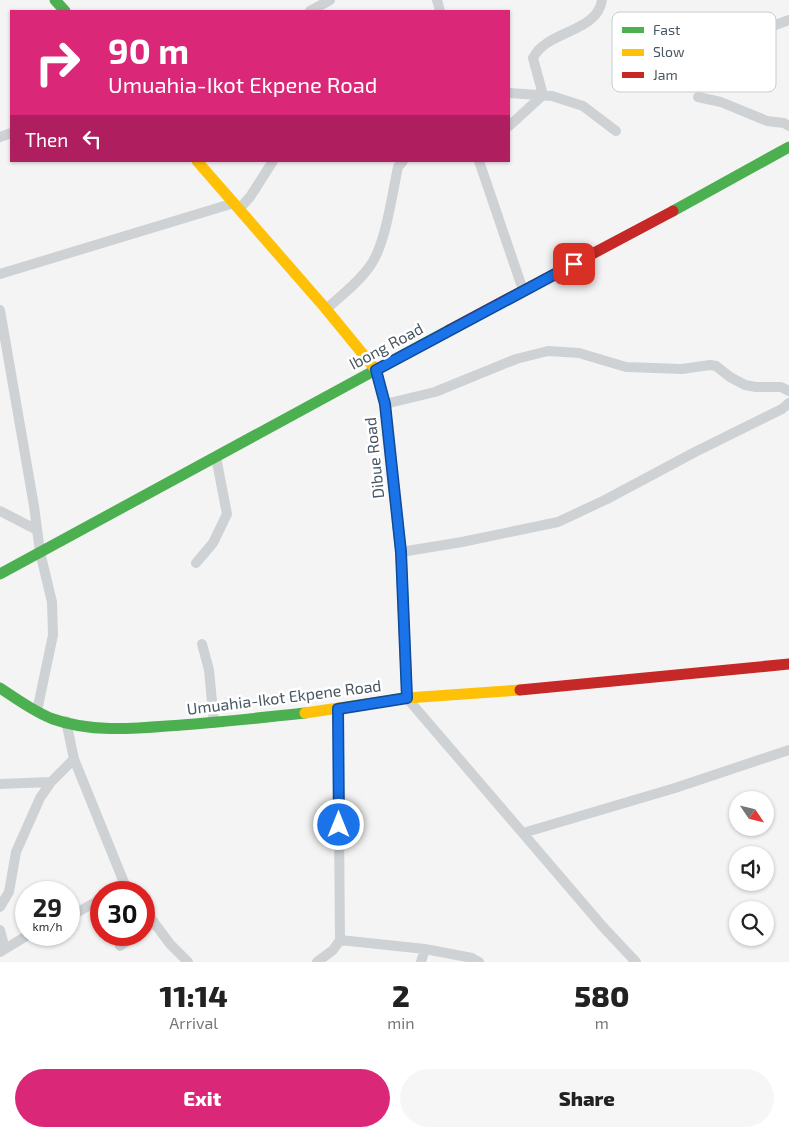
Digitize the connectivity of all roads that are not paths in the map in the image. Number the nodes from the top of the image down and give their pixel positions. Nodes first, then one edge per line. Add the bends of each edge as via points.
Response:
1 (55, 0) edge
2 (330, 0) edge
3 (602, 0) edge
4 (64, 10) edge
5 (312, 10) edge
6 (789, 20) edge
7 (776, 25) edge
8 (510, 93) edge
9 (543, 95) junction
10 (698, 97) dead end
11 (510, 125) edge
12 (789, 126) edge
13 (616, 131) dead end
14 (789, 148) edge
15 (199, 162) edge
16 (273, 162) edge
17 (402, 162) edge
18 (479, 162) edge
19 (236, 206) junction
20 (0, 274) edge
21 (523, 290) junction
22 (326, 309) junction
23 (0, 310) edge
24 (376, 370) junction
25 (789, 391) edge
26 (789, 403) edge
27 (385, 404) junction
28 (216, 457) junction
29 (0, 511) edge
30 (37, 530) junction
31 (40, 552) junction
32 (401, 552) junction
33 (196, 563) dead end
34 (0, 574) edge
35 (202, 644) dead end
36 (789, 664) edge
37 (0, 688) edge
38 (407, 698) junction
39 (338, 709) junction
40 (37, 711) junction
41 (66, 721) junction
42 (214, 723) junction
43 (789, 750) edge
44 (74, 758) junction
45 (51, 782) junction
46 (0, 784) edge
47 (523, 833) junction
48 (125, 881) edge
49 (0, 907) edge
50 (155, 923) edge
51 (0, 930) edge
52 (340, 940) junction
53 (15, 942) edge
54 (425, 949) junction
55 (2, 950) edge
56 (188, 962) edge
57 (317, 962) edge
58 (421, 962) edge
59 (479, 962) edge
60 (636, 962) edge

1 - 4 street
2 - 5 street
3 - 9 street via 589,21 554,39 536,53 533,58
6 - 7 street
8 - 9 street
9 - 11 street
9 - 13 street via 583,106
10 - 12 street
14 - 21 street, Ibong Road
15 - 19 street, Dibue Road
16 - 19 street via 250,198
17 - 22 street via 398,166 380,245 371,266
18 - 21 street
19 - 20 street
19 - 22 street, Dibue Road
21 - 24 street, Ibong Road
22 - 24 street, Dibue Road
23 - 30 street
24 - 27 street, Dibue Road
24 - 28 street, Ibong Road
25 - 27 street via 781,387 745,385 710,365 682,369 626,367 579,353 548,351 516,359 435,392
26 - 32 street via 558,522
27 - 32 street, Dibue Road
28 - 31 street, Ibong Road
28 - 33 street via 227,514 213,543
29 - 30 street
30 - 31 street
31 - 34 street, Ibong Road
31 - 40 street via 52,602 53,635
32 - 38 street, Dibue Road
35 - 42 street via 209,670
36 - 38 street, Umuahia-Ikot Ekpene Road
37 - 40 street, Umuahia-Ikot Ekpene Road
38 - 39 street, Umuahia-Ikot Ekpene Road
38 - 47 street
39 - 42 street, Umuahia-Ikot Ekpene Road
39 - 52 street
40 - 41 street, Umuahia-Ikot Ekpene Road
41 - 42 street, Umuahia-Ikot Ekpene Road via 109,729
41 - 44 street
43 - 47 street
44 - 45 street
44 - 48 street
45 - 46 street
45 - 49 street via 40,798 16,852 9,892
47 - 60 street
50 - 56 street
51 - 55 street
52 - 54 street
52 - 57 street
53 - 55 street
54 - 58 street
54 - 59 street

